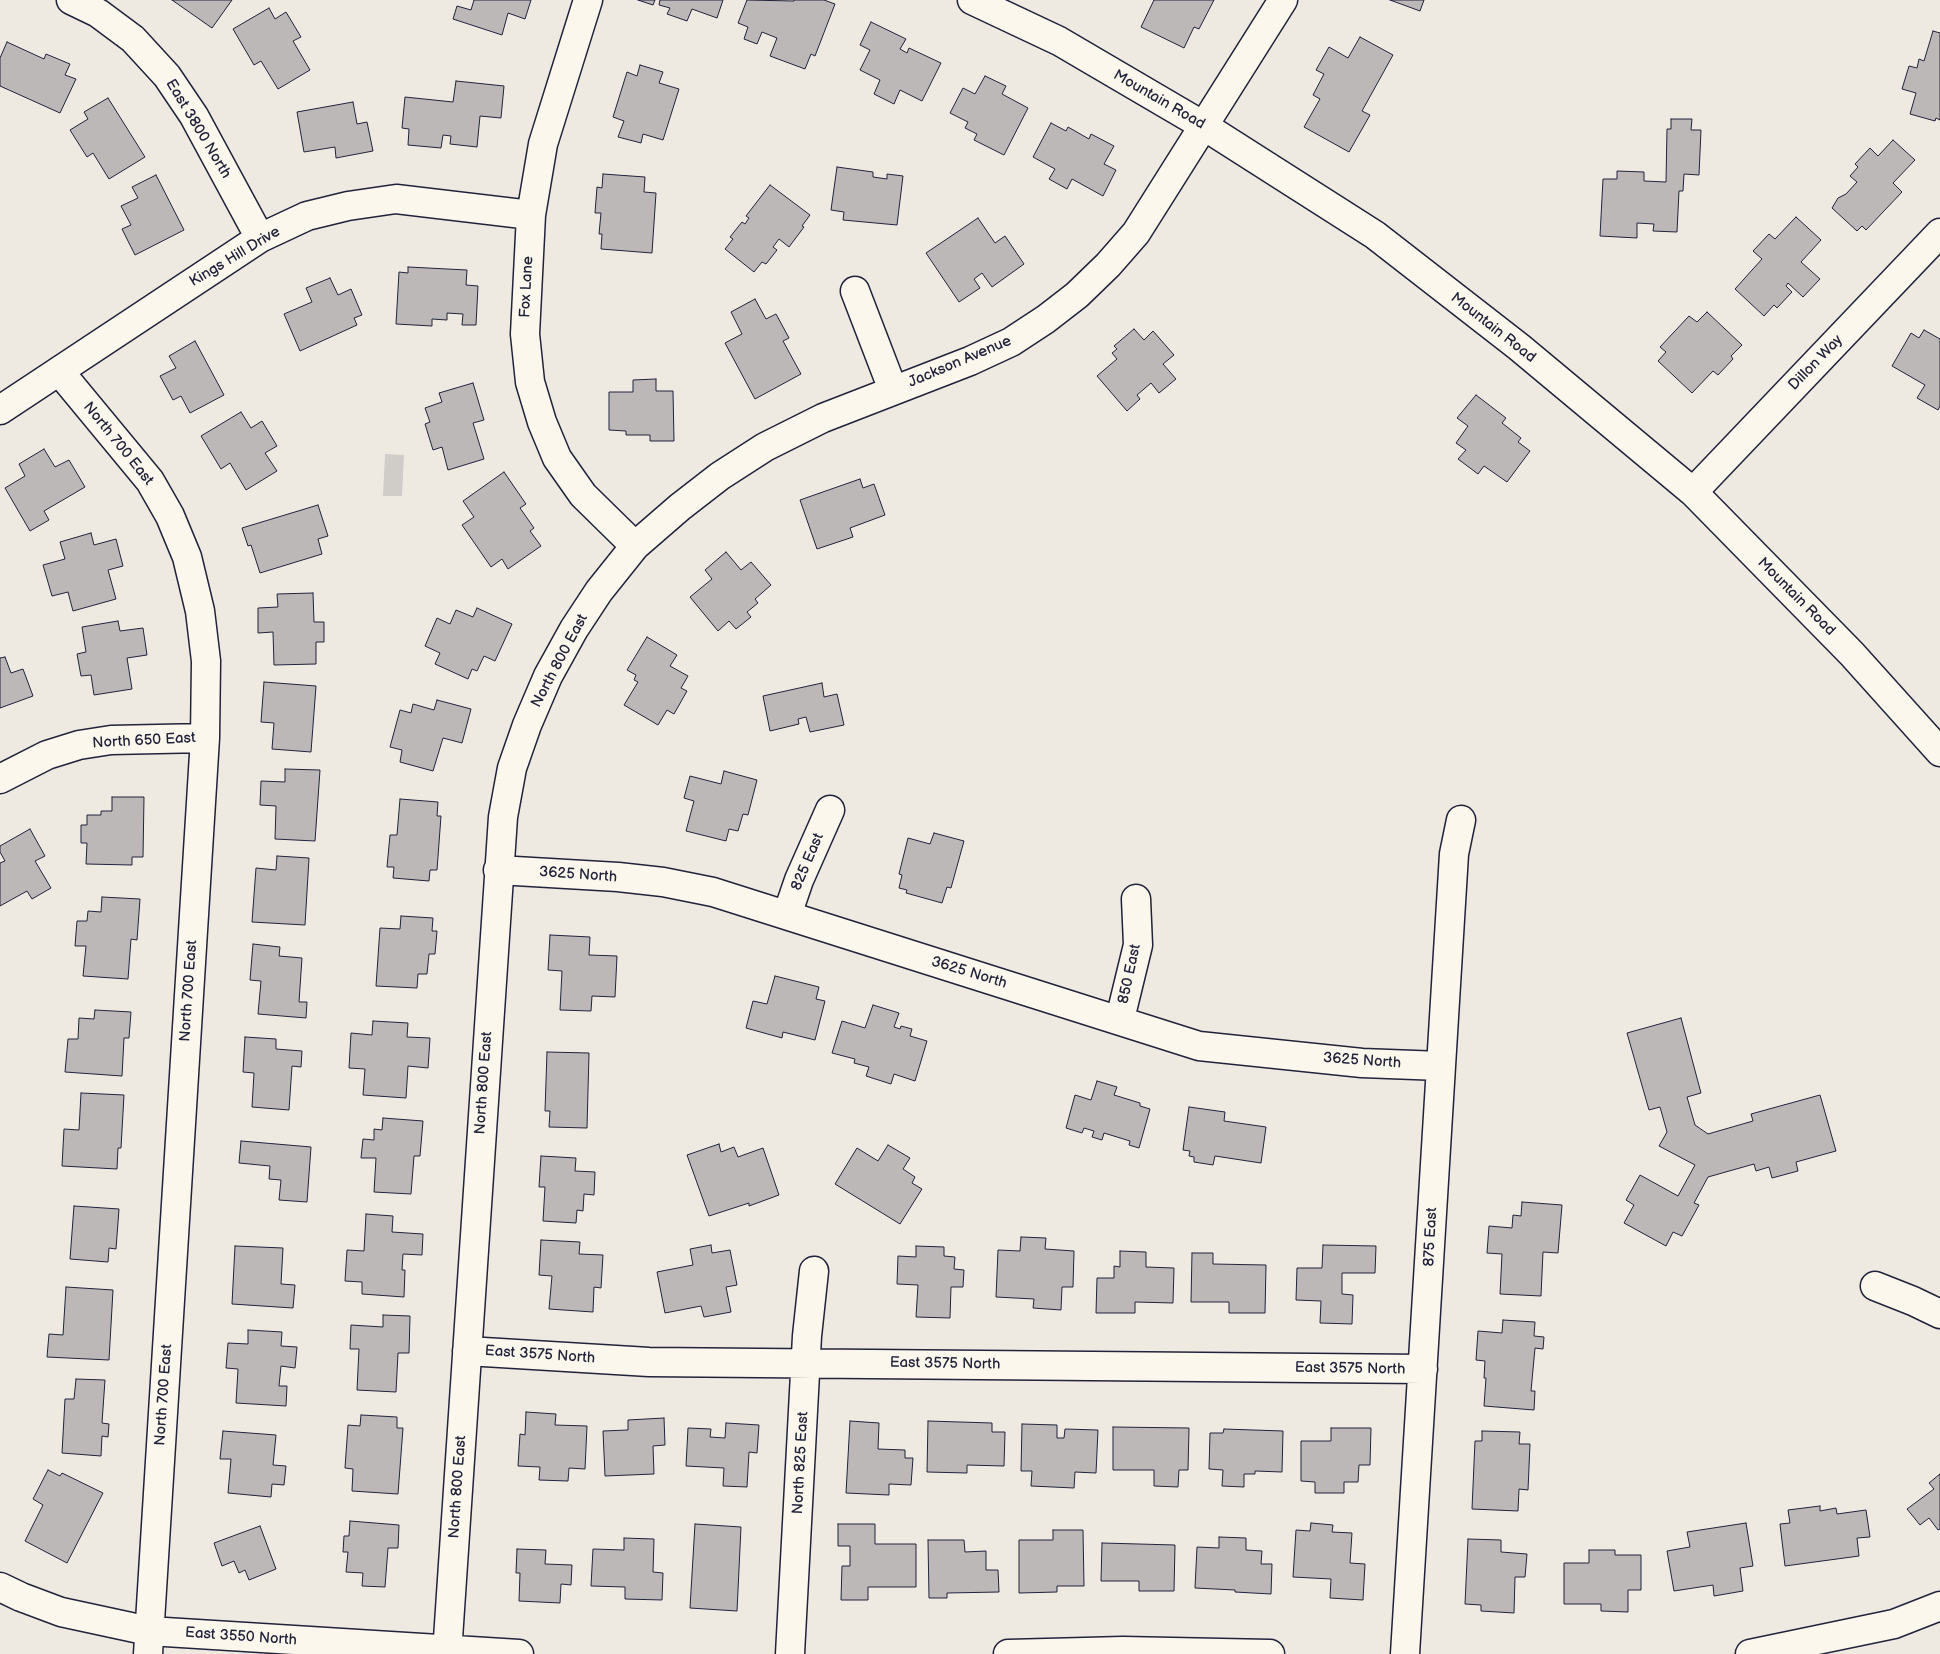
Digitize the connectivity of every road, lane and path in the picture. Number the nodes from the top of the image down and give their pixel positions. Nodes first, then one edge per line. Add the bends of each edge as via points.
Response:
1 (71, 0) edge
2 (588, 0) edge
3 (972, 0) edge
4 (1283, 0) edge
5 (1204, 126) junction
6 (531, 215) junction
7 (1940, 233) edge
8 (260, 238) junction
9 (855, 291) dead end
10 (59, 371) junction
11 (893, 390) junction
12 (0, 410) edge
13 (1693, 492) junction
14 (634, 546) junction
15 (204, 738) junction
16 (1940, 752) edge
17 (0, 779) edge
18 (830, 810) dead end
19 (1461, 820) dead end
20 (498, 870) junction
21 (1136, 899) dead end
22 (787, 915) junction
23 (1120, 1019) junction
24 (1441, 1066) junction
25 (814, 1271) dead end
26 (1875, 1286) dead end
27 (1940, 1314) edge
28 (467, 1351) junction
29 (806, 1363) junction
30 (1423, 1370) junction
31 (0, 1586) edge
32 (1940, 1606) edge
33 (149, 1642) edge
34 (447, 1652) edge
35 (519, 1654) edge
36 (790, 1654) edge
37 (1008, 1654) edge
38 (1270, 1654) edge
39 (1405, 1654) edge
40 (1750, 1654) edge

1 - 8 street, East 3800 North via 98,13 133,39 167,76 194,116
2 - 6 street, Fox Lane via 543,144
3 - 5 street, Mountain Road via 1059,41
4 - 5 street, Jackson Avenue
5 - 11 street, Jackson Avenue via 1136,233 1077,294 1011,342
5 - 13 street, Mountain Road via 1375,235 1519,347
6 - 8 street, Kings Hill Drive via 396,199 307,216
6 - 14 street, Fox Lane via 525,334 530,382 542,422 557,458 582,495
7 - 13 street, Dillon Way
8 - 10 street, Kings Hill Drive
9 - 11 street
10 - 12 street, Kings Hill Drive
10 - 15 street, North 700 East via 150,481 170,516 187,557 200,611 206,661
11 - 14 street, Jackson Avenue via 823,418 765,447 720,476
13 - 16 street, Mountain Road via 1852,654
14 - 20 street, North 800 East via 574,630 548,676 527,726 510,778
15 - 17 street, North 650 East via 111,740 79,745 47,755
15 - 33 street, North 700 East
18 - 22 street, 825 East
19 - 24 street, 875 East via 1454,854
20 - 22 street, 3625 North via 664,882 713,892
20 - 28 street, North 800 East
21 - 23 street, 850 East via 1138,945
22 - 23 street, 3625 North
23 - 24 street, 3625 North via 1199,1046 1362,1063
24 - 30 street, 875 East
25 - 29 street, North 825 East
26 - 27 street
28 - 29 street, East 3575 North via 649,1362
28 - 34 street, North 800 East
29 - 30 street, East 3575 North
29 - 36 street, North 825 East
30 - 39 street, 875 East
31 - 33 street, East 3550 North via 20,1597
32 - 40 street via 1894,1624
33 - 34 street, East 3550 North
34 - 35 street, East 3550 North
37 - 38 street via 1123,1651

